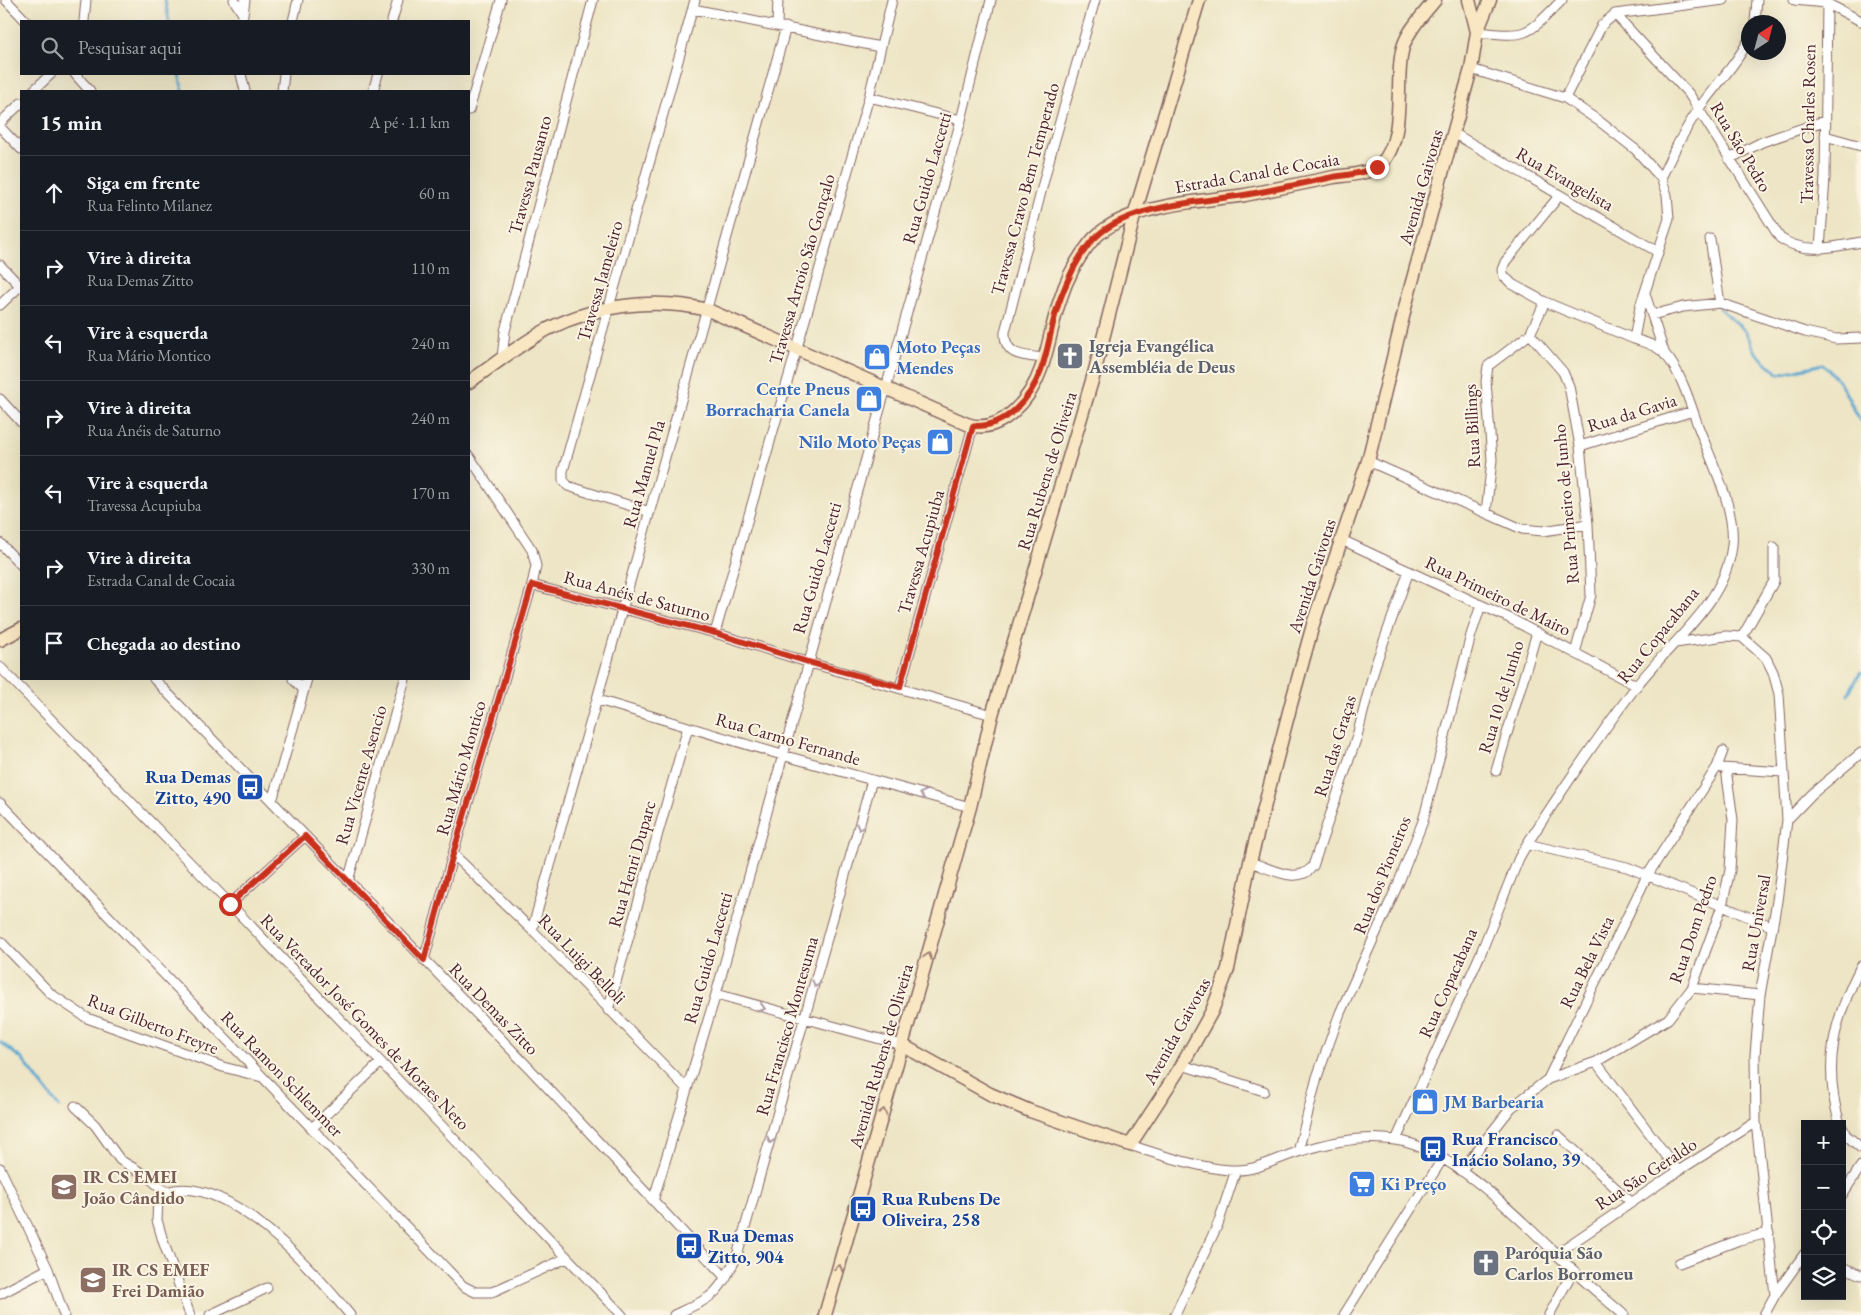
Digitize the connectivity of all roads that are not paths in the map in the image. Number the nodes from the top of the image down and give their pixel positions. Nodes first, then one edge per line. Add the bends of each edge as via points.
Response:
1 (6, 0) edge
2 (86, 0) edge
3 (234, 0) edge
4 (245, 0) edge
5 (298, 0) edge
6 (398, 0) edge
7 (501, 0) edge
8 (594, 0) edge
9 (778, 0) edge
10 (892, 0) edge
11 (991, 0) edge
12 (1095, 0) edge
13 (1199, 0) edge
14 (1434, 0) edge
15 (1469, 0) edge
16 (1490, 0) edge
17 (1562, 0) edge
18 (1724, 0) edge
19 (1757, 0) edge
20 (1794, 0) edge
21 (1826, 2) edge
22 (694, 4) edge
23 (1615, 14) junction
24 (1756, 15) edge
25 (242, 17) edge
26 (25, 20) edge
27 (84, 20) edge
28 (293, 20) edge
29 (392, 20) edge
30 (1861, 21) edge
31 (777, 24) junction
32 (786, 27) junction
33 (1477, 32) junction
34 (880, 47) junction
35 (1741, 52) edge
36 (1471, 70) junction
37 (50, 75) edge
38 (76, 75) edge
39 (241, 75) edge
40 (284, 75) edge
41 (378, 75) edge
42 (34, 90) edge
43 (89, 90) edge
44 (245, 90) edge
45 (282, 90) edge
46 (373, 90) edge
47 (869, 97) junction
48 (1565, 98) junction
49 (20, 104) edge
50 (470, 107) edge
51 (1699, 109) junction
52 (961, 120) junction
53 (1824, 121) junction
54 (0, 123) edge
55 (0, 127) edge
56 (1455, 134) junction
57 (1825, 136) junction
58 (1861, 146) edge
59 (20, 149) edge
60 (1728, 158) junction
61 (1661, 178) junction
62 (1560, 195) junction
63 (1134, 216) junction
64 (1710, 239) dead end
65 (1861, 242) edge
66 (1820, 249) junction
67 (1658, 252) junction
68 (0, 265) edge
69 (20, 286) edge
70 (20, 288) edge
71 (1645, 293) junction
72 (1545, 302) junction
73 (1720, 303) junction
74 (0, 305) edge
75 (609, 310) junction
76 (708, 310) junction
77 (1652, 316) junction
78 (1530, 334) junction
79 (1861, 338) edge
80 (1634, 339) junction
81 (796, 349) junction
82 (1665, 354) junction
83 (502, 358) junction
84 (1045, 358) junction
85 (470, 381) edge
86 (884, 388) junction
87 (0, 399) edge
88 (1693, 411) junction
89 (20, 421) edge
90 (973, 426) junction
91 (1580, 446) junction
92 (470, 457) edge
93 (1368, 461) junction
94 (650, 512) junction
95 (1486, 513) junction
96 (1588, 524) junction
97 (1342, 540) junction
98 (0, 543) edge
99 (1774, 547) dead end
100 (20, 564) edge
101 (1409, 571) junction
102 (532, 585) junction
103 (1481, 605) junction
104 (622, 610) junction
105 (20, 630) edge
106 (1537, 632) junction
107 (715, 633) junction
108 (1742, 637) junction
109 (0, 640) edge
110 (1675, 643) junction
111 (1575, 653) junction
112 (808, 662) junction
113 (0, 667) edge
114 (155, 680) edge
115 (294, 680) edge
116 (307, 680) edge
117 (405, 680) edge
118 (1636, 686) junction
119 (900, 687) junction
120 (304, 690) junction
121 (598, 700) junction
122 (992, 714) junction
123 (688, 727) junction
124 (1723, 751) dead end
125 (1861, 753) edge
126 (782, 755) junction
127 (1722, 768) junction
128 (1496, 771) dead end
129 (1784, 772) junction
130 (872, 780) junction
131 (272, 801) junction
132 (0, 803) edge
133 (970, 807) junction
134 (1787, 820) junction
135 (305, 836) junction
136 (1527, 844) junction
137 (453, 854) junction
138 (1250, 862) junction
139 (1647, 876) junction
140 (348, 881) junction
141 (230, 904) junction
142 (1722, 906) junction
143 (1771, 926) junction
144 (532, 930) junction
145 (0, 941) edge
146 (424, 960) junction
147 (1861, 966) edge
148 (1692, 988) junction
149 (716, 994) junction
150 (1760, 996) junction
151 (608, 1010) junction
152 (806, 1020) junction
153 (902, 1045) junction
154 (381, 1062) junction
155 (1596, 1062) junction
156 (1182, 1065) junction
157 (262, 1077) junction
158 (1548, 1079) junction
159 (686, 1088) junction
160 (1264, 1091) dead end
161 (75, 1106) dead end
162 (1839, 1120) edge
163 (1756, 1122) junction
164 (312, 1128) junction
165 (1558, 1135) dead end
166 (1846, 1135) edge
167 (1396, 1140) junction
168 (1130, 1145) junction
169 (1861, 1148) edge
170 (1298, 1152) junction
171 (1443, 1158) junction
172 (1861, 1166) edge
173 (0, 1168) edge
174 (1236, 1170) junction
175 (1461, 1171) junction
176 (1678, 1171) junction
177 (3, 1179) edge
178 (1846, 1189) edge
179 (166, 1192) junction
180 (653, 1201) junction
181 (1631, 1202) junction
182 (1769, 1233) junction
183 (1556, 1254) junction
184 (1804, 1255) edge
185 (567, 1258) junction
186 (1679, 1263) dead end
187 (1846, 1268) edge
188 (48, 1269) junction
189 (1573, 1271) junction
190 (1861, 1275) edge
191 (726, 1278) junction
192 (267, 1288) dead end
193 (0, 1294) edge
194 (1775, 1295) junction
195 (64, 1315) edge
196 (190, 1315) edge
197 (210, 1315) edge
198 (350, 1315) edge
199 (622, 1315) edge
200 (674, 1315) edge
201 (825, 1315) edge
202 (1175, 1315) edge
203 (1344, 1315) edge
204 (1548, 1315) edge
205 (1624, 1315) edge
206 (1765, 1315) edge

1 - 26 street
2 - 27 street
3 - 25 street
4 - 25 street
5 - 28 street
6 - 29 street
7 - 50 street
8 - 83 street, Travessa Pausanto via 505,331
9 - 31 street
10 - 34 street, Travessa Arroio São Gonçalo
11 - 52 street, Rua Guido Laccetti
12 - 84 street, Travessa Cravo Bem Temperado via 1005,332 1006,347 1012,352
13 - 63 street, Rua Rubens de Oliveira
14 - 63 street, Estrada Canal de Cocaia via 1413,28 1402,50 1394,135 1384,160 1377,167 1243,195 1177,204
15 - 33 street, Avenida Gaivotas
16 - 33 street
17 - 33 street via 1526,33
18 - 23 street
19 - 24 street
20 - 21 street
21 - 30 street
21 - 53 street, Travessa Charles Rosen
22 - 31 street
22 - 75 street, Travessa Jameleiro
23 - 48 street via 1602,25
23 - 51 street, Rua São Pedro via 1672,74
31 - 32 street
32 - 34 street
32 - 76 street, Rua Manuel Pla
33 - 36 street, Avenida Gaivotas
34 - 47 street, Travessa Arroio São Gonçalo
35 - 51 street
36 - 48 street
36 - 56 street, Avenida Gaivotas
37 - 42 street
38 - 43 street
39 - 44 street
40 - 45 street
41 - 46 street
47 - 52 street
47 - 81 street, Travessa Arroio São Gonçalo
48 - 61 street via 1636,150
49 - 54 street
51 - 60 street, Rua São Pedro
51 - 61 street
52 - 86 street, Rua Guido Laccetti
53 - 57 street, Travessa Charles Rosen
53 - 60 street
55 - 59 street
56 - 62 street, Rua Evangelista
56 - 93 street, Avenida Gaivotas via 1410,291
57 - 58 street
57 - 66 street, Travessa Charles Rosen
60 - 66 street, Rua São Pedro via 1780,238 1796,247
61 - 67 street via 1670,210
62 - 67 street, Rua Evangelista
62 - 72 street, Rua Copacabana via 1518,243 1502,270 1507,280
63 - 84 street, Estrada Canal de Cocaia via 1105,229 1082,254 1061,297
63 - 122 street, Rua Rubens de Oliveira via 1094,374
64 - 73 street
65 - 66 street, Rua São Pedro
67 - 71 street
68 - 69 street
70 - 74 street
71 - 77 street
71 - 80 street
72 - 78 street, Rua Billings
72 - 80 street, Rua Copacabana
73 - 77 street via 1683,306
73 - 79 street via 1805,332 1836,339
75 - 76 street via 660,303
75 - 83 street via 555,326
75 - 94 street, Travessa Jameleiro via 563,480 568,486
76 - 81 street
76 - 94 street, Rua Manuel Pla
77 - 82 street
78 - 91 street, Rua Primeiro de Junho via 1563,372 1569,386
78 - 95 street, Rua Billings via 1490,362 1486,371 1492,460
80 - 82 street, Rua Copacabana
81 - 86 street
81 - 107 street, Travessa Arroio São Gonçalo
82 - 88 street, Rua Copacabana
83 - 85 street
84 - 90 street, Estrada Canal de Cocaia via 1037,380 1009,416 992,424
86 - 90 street
86 - 112 street, Rua Guido Laccetti
87 - 89 street
88 - 91 street, Rua da Gavia
88 - 110 street, Rua Copacabana via 1723,490 1731,524 1732,546 1710,599
90 - 119 street, Travessa Acupiuba
91 - 96 street, Rua Primeiro de Junho
92 - 102 street, Rua Mário Montico via 532,550 536,566
93 - 95 street
93 - 97 street, Avenida Gaivotas
94 - 104 street, Rua Manuel Pla
95 - 96 street via 1534,531
96 - 111 street, Rua Primeiro de Junho via 1591,594
97 - 101 street, Rua Primeiro de Mairo
97 - 138 street, Avenida Gaivotas via 1290,704
98 - 100 street
99 - 108 street via 1774,581
101 - 103 street, Rua Primeiro de Mairo
101 - 138 street, Rua das Graças via 1375,666 1357,736 1313,866 1296,877
102 - 104 street, Rua Anéis de Saturno
102 - 137 street, Rua Mário Montico
103 - 106 street, Rua Primeiro de Mairo
103 - 170 street, Rua dos Pioneiros via 1423,821 1340,1013 1317,1077
104 - 107 street, Rua Anéis de Saturno
104 - 121 street, Rua Manuel Pla
105 - 109 street
106 - 111 street, Rua Primeiro de Mairo
106 - 128 street, Rua 10 de Junho
107 - 112 street, Rua Anéis de Saturno
108 - 110 street
108 - 129 street, Rua Universal via 1766,658 1773,672 1779,694
110 - 118 street, Rua Copacabana
111 - 118 street, Rua Primeiro de Mairo
112 - 119 street, Rua Anéis de Saturno
112 - 126 street, Rua Guido Laccetti
113 - 141 street, Rua Vereador José Gomes de Moraes Neto
114 - 131 street, Rua Demas Zitto
115 - 120 street
116 - 120 street
117 - 140 street, Rua Vicente Asencio
118 - 136 street, Rua Copacabana via 1586,754
119 - 122 street, Rua Anéis de Saturno
120 - 131 street
121 - 123 street, Rua Carmo Fernande
121 - 144 street, Rua Manuel Pla
122 - 133 street, Rua Rubens de Oliveira
123 - 126 street, Rua Carmo Fernande
123 - 151 street, Rua Henri Duparc
124 - 127 street, Rua Bela Vista
125 - 134 street via 1813,793
126 - 130 street, Rua Carmo Fernande
126 - 149 street, Rua Guido Laccetti
127 - 129 street
127 - 139 street, Rua Bela Vista
127 - 142 street, Rua Dom Pedro via 1732,803 1732,842
129 - 134 street, Rua Universal
133 -> 130 street, Rua Carmo Fernande
130 -> 152 street, Rua Francisco Montesuma
131 - 135 street, Rua Demas Zitto
132 - 157 street, Rua Ramon Schlemmer
153 -> 133 street, Avenida Rubens de Oliveira
134 - 143 street, Rua Universal
135 - 140 street, Rua Demas Zitto
135 - 141 street
136 - 139 street via 1627,867
136 - 167 street, Rua Copacabana
137 - 144 street, Rua Luigi Belloli
137 - 146 street, Rua Mário Montico
138 - 156 street, Avenida Gaivotas via 1228,969 1212,1011
139 - 142 street
139 - 158 street, Rua Bela Vista
140 - 146 street, Rua Demas Zitto
141 - 154 street, Rua Vereador José Gomes de Moraes Neto
142 - 143 street
142 - 148 street, Rua Dom Pedro
143 - 150 street, Rua Universal
144 - 151 street, Rua Luigi Belloli
145 - 157 street, Rua Gilberto Freyre via 51,994 87,1018 223,1068
146 - 180 street, Rua Demas Zitto
147 - 162 street via 1842,1006 1832,1046 1832,1074
148 - 150 street
148 - 155 street, Rua Dom Pedro via 1668,1019
149 -> 152 street
149 - 159 street, Rua Guido Laccetti
150 - 163 street, Rua Universal via 1755,1054
151 - 159 street, Rua Luigi Belloli
152 - 153 street
152 -> 191 street, Rua Francisco Montesuma via 747,1226
153 - 168 street via 990,1094
201 -> 153 street, Avenida Rubens de Oliveira
154 - 164 street
154 - 185 street, Rua Vereador José Gomes de Moraes Neto
155 - 158 street, Rua Dom Pedro
155 - 176 street
156 - 160 street
156 - 168 street, Avenida Gaivotas
157 - 164 street, Rua Ramon Schlemmer
158 - 175 street, Rua Bela Vista via 1511,1108
159 - 180 street, Rua Guido Laccetti
161 - 179 street via 95,1125 122,1162
163 - 176 street, Rua São Geraldo
163 - 182 street, Rua Universal
164 - 185 street, Rua Ramon Schlemmer via 469,1289 483,1294 492,1292
165 - 181 street
166 - 169 street
167 - 170 street via 1359,1138
167 - 171 street
168 - 174 street via 1172,1158
170 - 174 street via 1260,1166
171 - 175 street
171 - 203 street
172 - 178 street
173 - 177 street
174 - 202 street via 1218,1224
175 - 183 street
176 - 181 street, Rua São Geraldo
177 - 188 street
179 - 196 street via 158,1199 158,1220
179 - 198 street via 197,1191 242,1211 280,1241
180 - 191 street, Rua Demas Zitto
181 - 183 street, Rua São Geraldo
182 - 186 street via 1739,1240
182 - 194 street, Rua Universal
183 - 189 street
184 - 194 street
185 - 199 street, Rua Vereador José Gomes de Moraes Neto
187 - 190 street
188 - 193 street
188 - 195 street
189 - 204 street
189 - 205 street
191 - 200 street, Rua Francisco Montesuma via 715,1294
192 - 197 street
194 - 206 street

